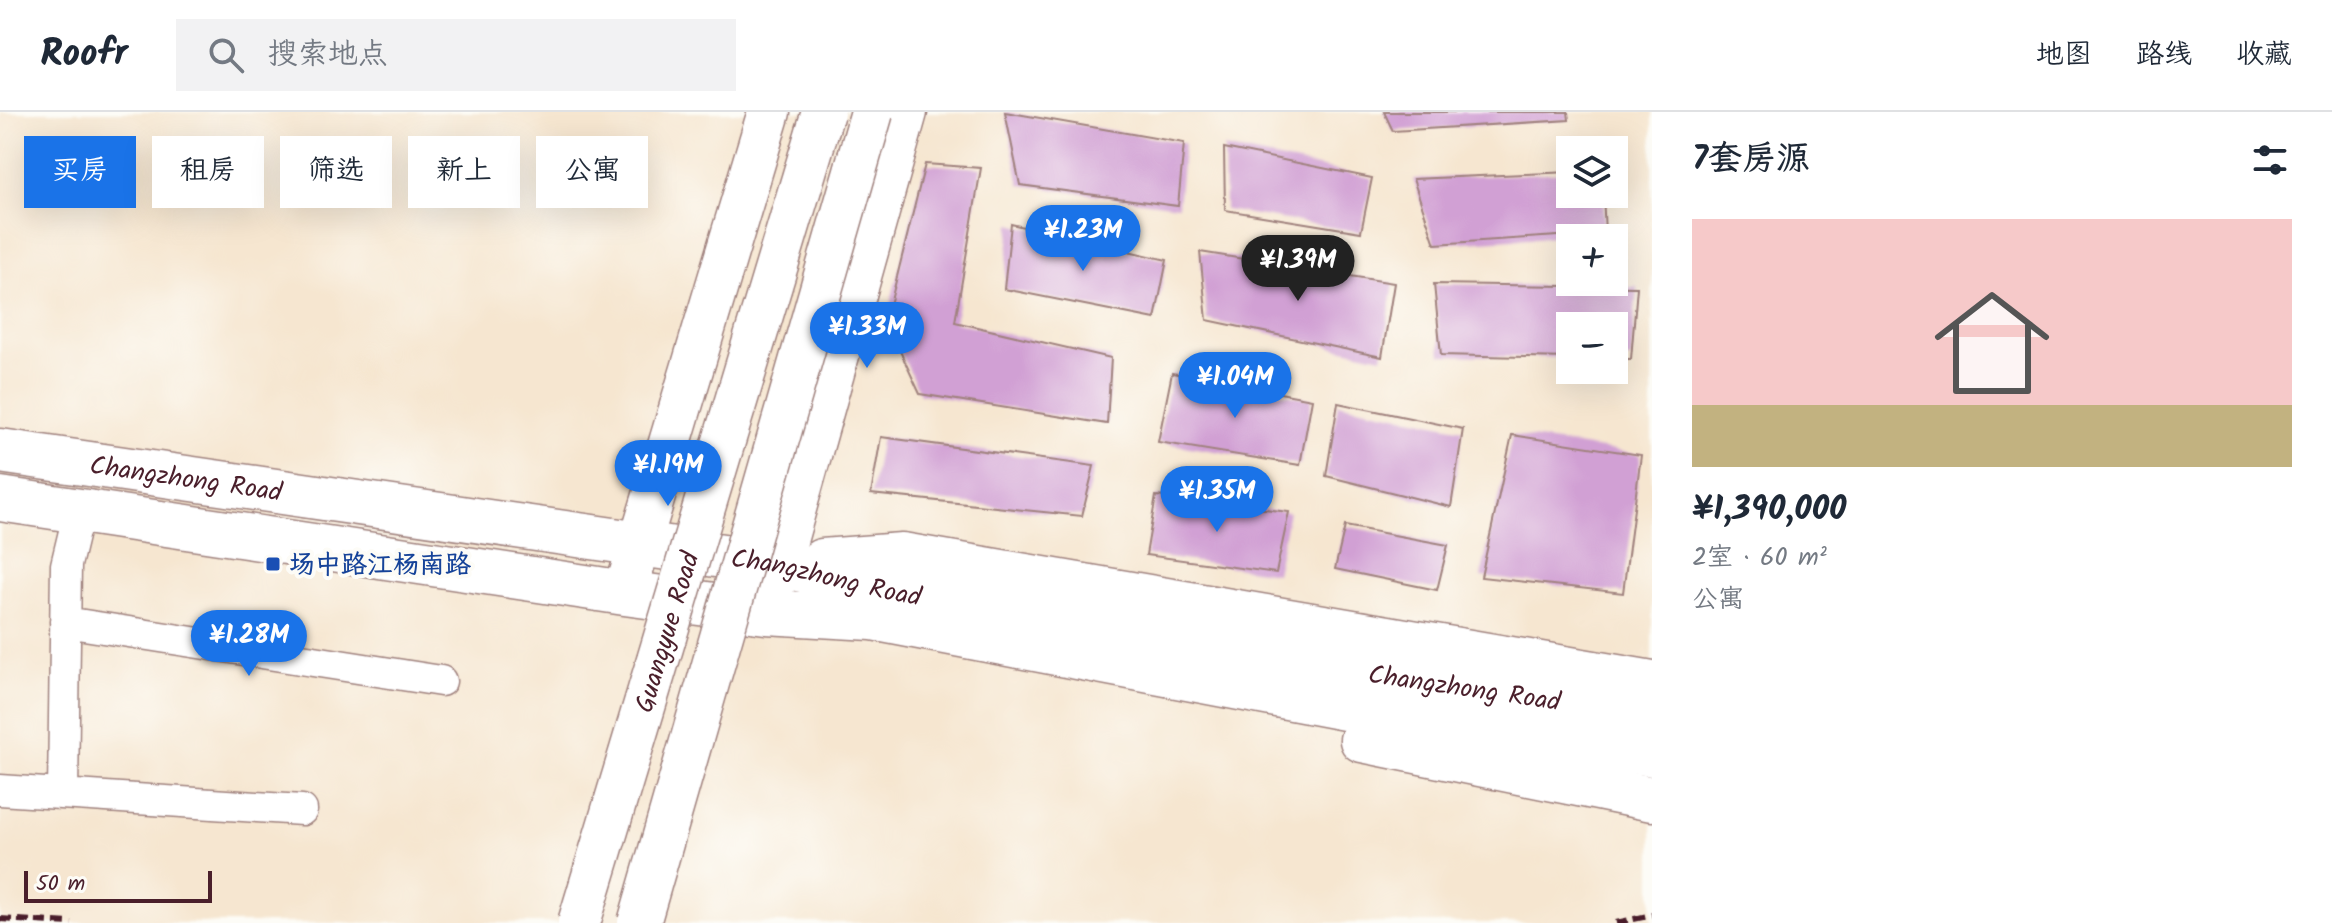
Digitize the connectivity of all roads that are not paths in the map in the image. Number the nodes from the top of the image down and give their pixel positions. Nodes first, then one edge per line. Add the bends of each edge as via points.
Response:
1 (769, 112) edge
2 (823, 112) edge
3 (872, 112) edge
4 (906, 112) edge
5 (0, 451) edge
6 (0, 499) edge
7 (79, 511) junction
8 (639, 546) junction
9 (778, 564) junction
10 (625, 593) junction
11 (766, 612) junction
12 (65, 622) junction
13 (441, 681) dead end
14 (1652, 683) edge
15 (1400, 697) junction
16 (1652, 715) edge
17 (1652, 754) edge
18 (0, 790) edge
19 (63, 794) junction
20 (1652, 799) edge
21 (302, 810) dead end
22 (579, 923) edge
23 (639, 923) edge

1 - 8 main road, Guangyue Road
2 - 22 main road, Guangyue Road, bridge
3 - 23 main road, Guangyue Road, bridge
4 - 9 main road
5 - 8 main road, Changzhong Road
6 - 7 main road, Changzhong Road
7 - 10 main road, Changzhong Road
7 - 12 street via 66,565
8 - 9 main road, Changzhong Road
8 - 10 main road, Guangyue Road
9 - 11 main road
9 - 14 main road via 902,555
9 - 15 main road, Changzhong Road via 889,591 1230,653
10 - 11 main road, Changzhong Road
11 - 15 main road, Changzhong Road via 872,618
11 - 20 main road, Changzhong Road via 849,636
12 - 13 street
12 - 19 street
15 - 16 main road, Changzhong Road
15 - 17 main road, Changzhong Road
18 - 19 street
19 - 21 street

